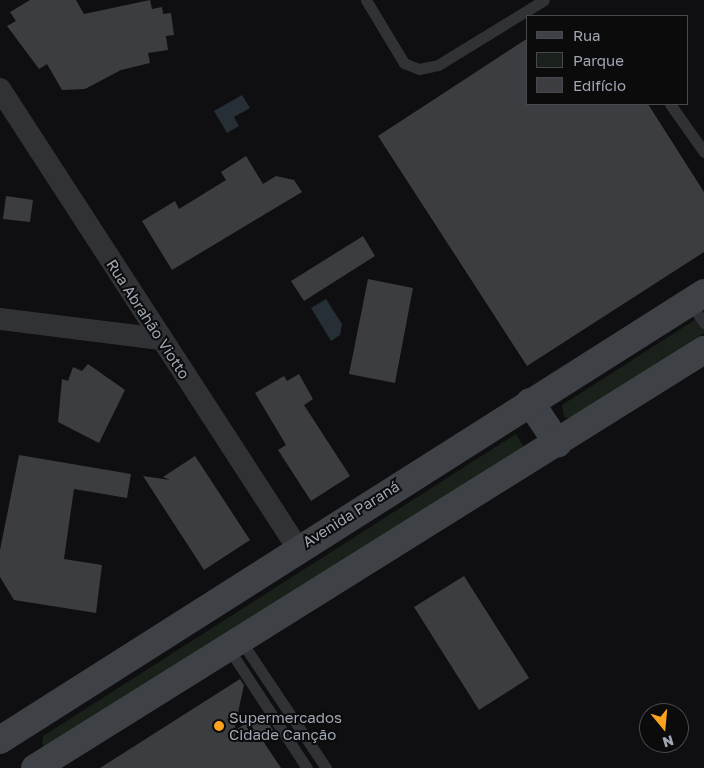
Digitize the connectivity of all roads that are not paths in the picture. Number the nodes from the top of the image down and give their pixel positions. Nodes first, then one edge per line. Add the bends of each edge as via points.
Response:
1 (366, 0) edge
2 (544, 0) edge
3 (0, 89) edge
4 (671, 105) edge
5 (704, 152) edge
6 (699, 306) edge
7 (0, 318) edge
8 (161, 339) junction
9 (704, 350) edge
10 (530, 402) junction
11 (558, 444) junction
12 (297, 547) junction
13 (235, 645) junction
14 (1, 738) edge
15 (24, 768) edge
16 (34, 768) edge
17 (307, 768) edge
18 (326, 768) edge

1 - 2 lane via 404,62 419,69 438,65
3 - 8 street, Rua Abrahão Viotto
4 - 5 lane
6 - 10 main road, Avenida Paraná
7 - 8 street
8 - 12 street, Rua Abrahão Viotto
9 - 11 main road
10 - 11 main road
10 - 12 main road, Avenida Paraná
11 - 13 main road
12 - 14 main road, Avenida Paraná
13 - 16 main road
13 - 17 lane
13 - 18 lane
14 - 15 main road

